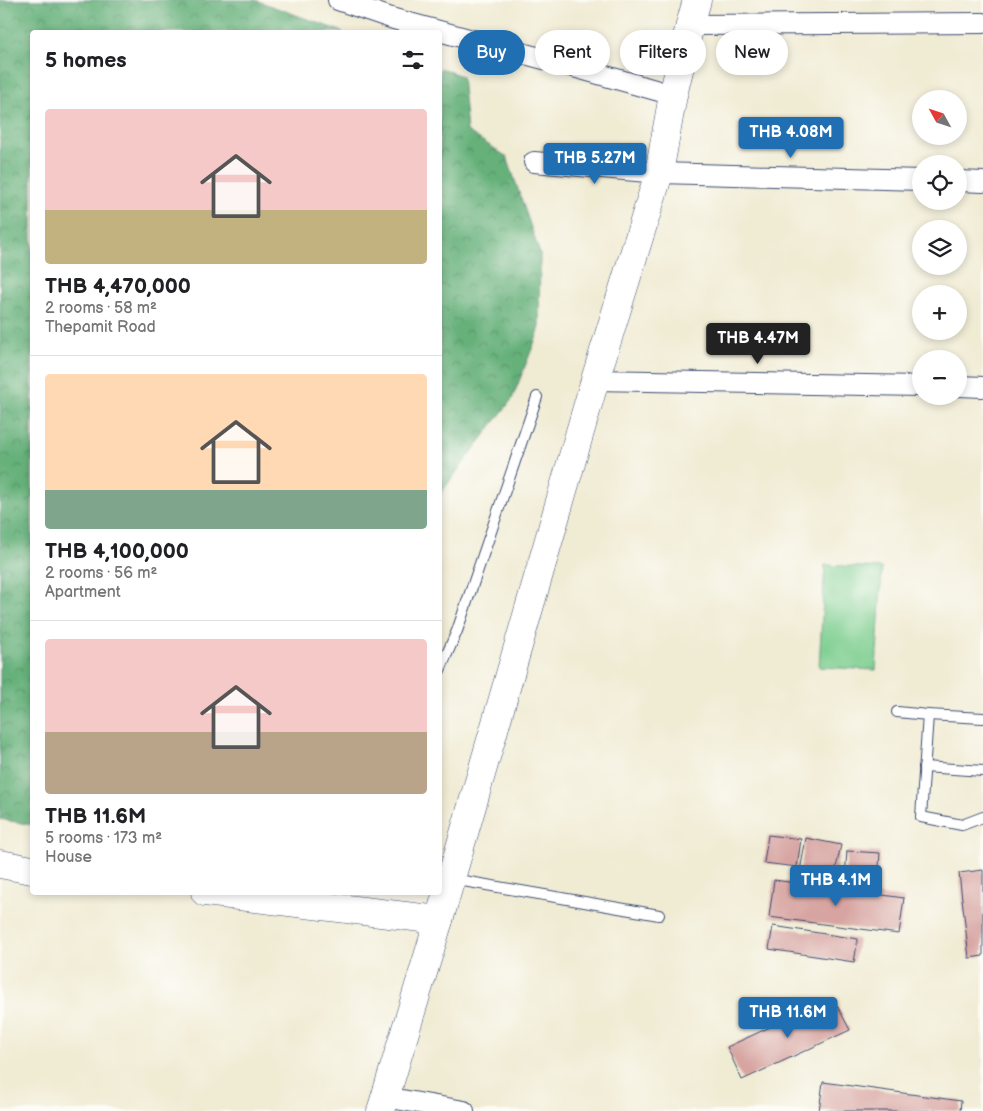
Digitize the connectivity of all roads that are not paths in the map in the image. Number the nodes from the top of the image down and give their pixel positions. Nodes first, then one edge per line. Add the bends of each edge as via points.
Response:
1 (338, 0) edge
2 (373, 6) edge
3 (694, 12) edge
4 (983, 23) edge
5 (436, 30) edge
6 (442, 32) edge
7 (673, 95) junction
8 (534, 162) dead end
9 (659, 173) junction
10 (912, 180) edge
11 (967, 181) edge
12 (983, 182) edge
13 (594, 380) junction
14 (912, 386) edge
15 (967, 386) edge
16 (983, 387) edge
17 (537, 397) dead end
18 (442, 665) edge
19 (897, 712) dead end
20 (928, 715) junction
21 (983, 718) edge
22 (924, 767) junction
23 (983, 772) edge
24 (983, 817) edge
25 (0, 864) edge
26 (30, 870) edge
27 (451, 879) junction
28 (227, 895) edge
29 (659, 916) dead end
30 (439, 920) junction
31 (383, 1104) edge
32 (464, 1111) edge

1 - 2 street
2 - 5 street via 394,19
3 - 4 street
3 - 7 street
6 - 7 street
7 - 9 street
8 - 9 street
9 - 10 street
9 - 13 street
11 - 12 street
13 - 14 street
13 - 27 street
15 - 16 street
17 - 18 lane
19 - 20 lane
20 - 21 lane
20 - 22 lane
22 - 23 lane
22 - 24 lane via 921,817 962,825
25 - 26 street
27 - 29 lane
27 - 30 street
28 - 30 street
30 - 31 street
31 - 32 street

